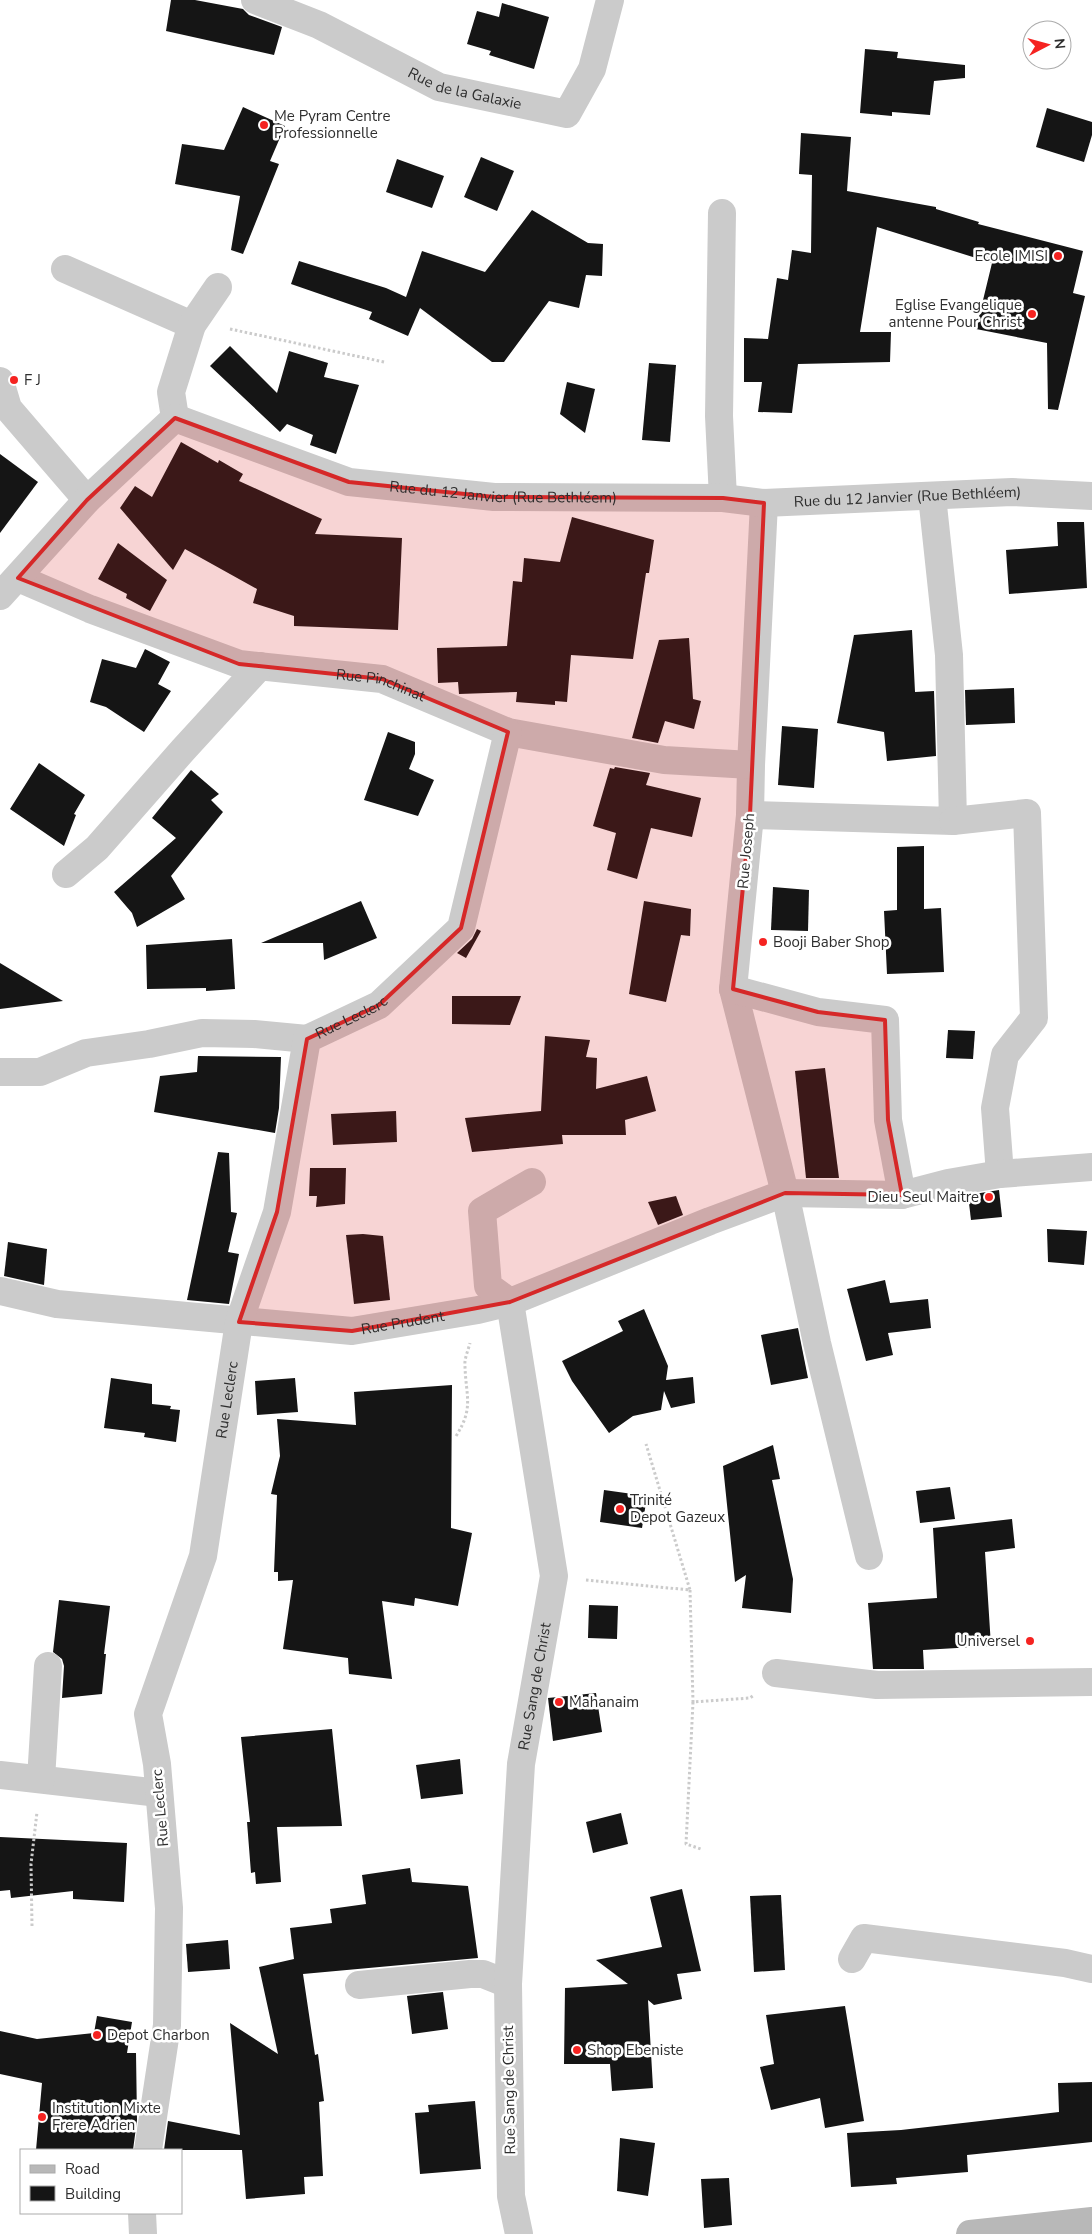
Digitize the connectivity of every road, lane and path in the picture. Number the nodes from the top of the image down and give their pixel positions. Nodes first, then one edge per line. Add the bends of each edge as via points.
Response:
1 (255, 0) edge
2 (610, 0) edge
3 (722, 213) dead end
4 (65, 269) dead end
5 (218, 287) dead end
6 (192, 325) junction
7 (384, 362) dead end
8 (0, 381) edge
9 (175, 418) junction
10 (932, 496) junction
11 (1092, 496) edge
12 (723, 498) junction
13 (87, 500) junction
14 (764, 503) junction
15 (9, 587) edge
16 (260, 666) junction
17 (508, 732) junction
18 (751, 765) junction
19 (750, 815) junction
20 (953, 821) junction
21 (66, 874) dead end
22 (733, 989) junction
23 (307, 1039) junction
24 (0, 1072) edge
25 (1092, 1167) edge
26 (1000, 1174) junction
27 (532, 1182) dead end
28 (785, 1193) junction
29 (902, 1195) junction
30 (0, 1291) edge
31 (510, 1302) junction
32 (478, 1310) junction
33 (239, 1322) junction
34 (456, 1436) dead end
35 (646, 1444) dead end
36 (869, 1556) dead end
37 (554, 1576) junction
38 (690, 1590) junction
39 (48, 1666) dead end
40 (776, 1673) joint
41 (1092, 1682) edge
42 (693, 1702) junction
43 (0, 1774) edge
44 (41, 1779) junction
45 (160, 1793) junction
46 (701, 1849) dead end
47 (32, 1926) dead end
48 (852, 1959) dead end
49 (1092, 1969) edge
50 (508, 1984) junction
51 (359, 1985) dead end
52 (148, 2149) edge
53 (142, 2214) edge
54 (1092, 2222) edge
55 (143, 2234) edge
56 (519, 2234) edge
57 (970, 2234) edge

1 - 2 street, Rue de la Galaxie via 319,25 439,87 566,114 592,69
3 - 12 street via 719,416
4 - 6 street
5 - 6 street
6 - 7 path via 230,329
6 - 9 street via 171,392
8 - 13 street via 8,408
9 - 12 street, Rue du 12 Janvier (Rue Bethléem) via 349,482 494,497
9 - 13 street
10 - 11 street, Rue du 12 Janvier (Rue Bethléem) via 1012,492
10 - 14 street, Rue du 12 Janvier (Rue Bethléem)
10 - 20 street via 949,655
12 - 14 street, Rue du 12 Janvier (Rue Bethléem)
13 - 15 street
14 - 18 street, Rue Joseph
15 - 16 street, Rue Pinchinat via 90,609 239,664
16 - 17 street, Rue Pinchinat via 382,679
16 - 21 street via 97,848
17 - 18 street, Rue Pinchinat via 664,760
17 - 23 street, Rue Leclerc via 461,928 380,1005
18 - 19 street, Rue Joseph
19 - 20 street
19 - 22 street, Rue Joseph
20 - 26 street via 1028,814 1034,1018 1005,1055 995,1108
22 - 28 street, Rue Joseph
22 - 29 street via 818,1012 885,1020 888,1120
23 - 24 street via 202,1033 86,1053 40,1072
23 - 33 street, Rue Leclerc via 277,1212
25 - 26 street
26 - 29 street
27 - 31 street via 482,1211 488,1286
28 - 29 street
28 - 31 street, Rue Prudent
28 - 36 street, Rue Joseph
30 - 33 street, Rue Prudent via 57,1304
31 - 32 street, Rue Prudent
31 - 37 street, Rue Sang de Christ
32 - 33 street, Rue Prudent via 352,1331
32 - 34 path via 464,1365 468,1393 466,1421
33 - 45 street, Rue Leclerc via 203,1556 148,1714
35 - 38 path
37 - 38 path
37 - 50 street, Rue Sang de Christ via 521,1764
38 - 42 path
39 - 44 street
40 - 41 street via 877,1685
40 - 42 path via 750,1698
42 - 46 path via 686,1844
43 - 44 street
44 - 45 street
44 - 47 path via 31,1864
45 - 52 street, Rue Leclerc via 169,1908 167,2025
48 - 49 street via 864,1938
50 - 51 street via 483,1974 470,1974
50 - 56 street, Rue Sang de Christ via 511,2196
53 - 55 street
54 - 57 street

